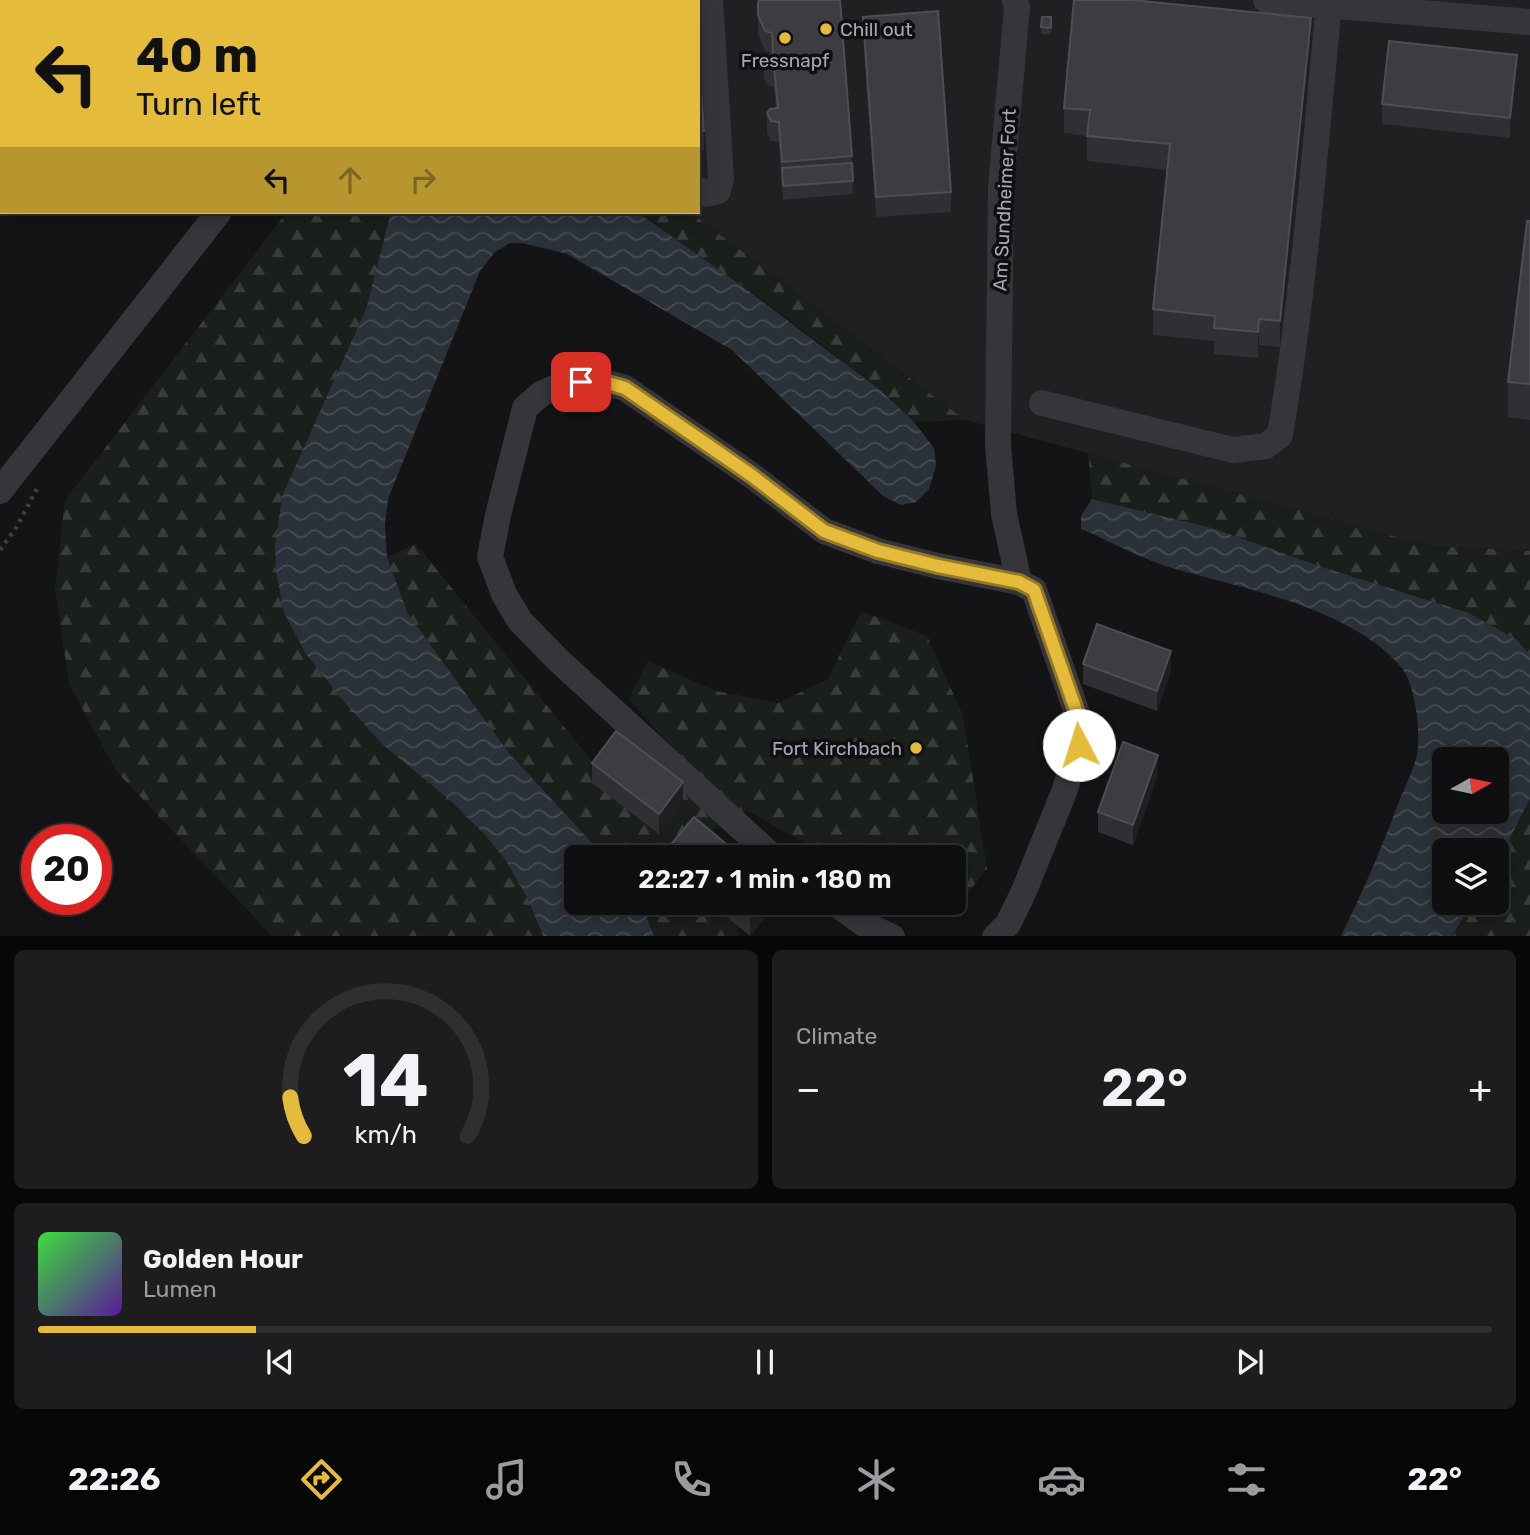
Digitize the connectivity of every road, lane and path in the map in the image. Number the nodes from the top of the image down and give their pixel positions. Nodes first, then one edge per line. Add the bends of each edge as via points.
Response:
1 (710, 0) edge
2 (1015, 0) edge
3 (1266, 0) edge
4 (1329, 4) junction
5 (1530, 22) edge
6 (700, 190) edge
7 (217, 214) edge
8 (1042, 403) dead end
9 (0, 491) edge
10 (1019, 582) junction
11 (760, 845) edge
12 (852, 915) edge
13 (892, 936) edge
14 (995, 936) edge

1 - 6 street via 721,178 718,191 707,194
2 - 10 street, Am Sundheimer Fort via 1000,187 998,445 1004,514
3 - 4 street
4 - 5 street
4 - 8 street via 1310,211 1280,435 1266,446 1233,450
7 - 9 street
10 - 11 street via 878,551 824,531 625,388 597,380 566,383 541,394 525,408 490,557 503,594 520,621 557,659
10 - 14 street via 1034,590 1077,713 1079,745 1024,891 1007,924
12 - 13 street

